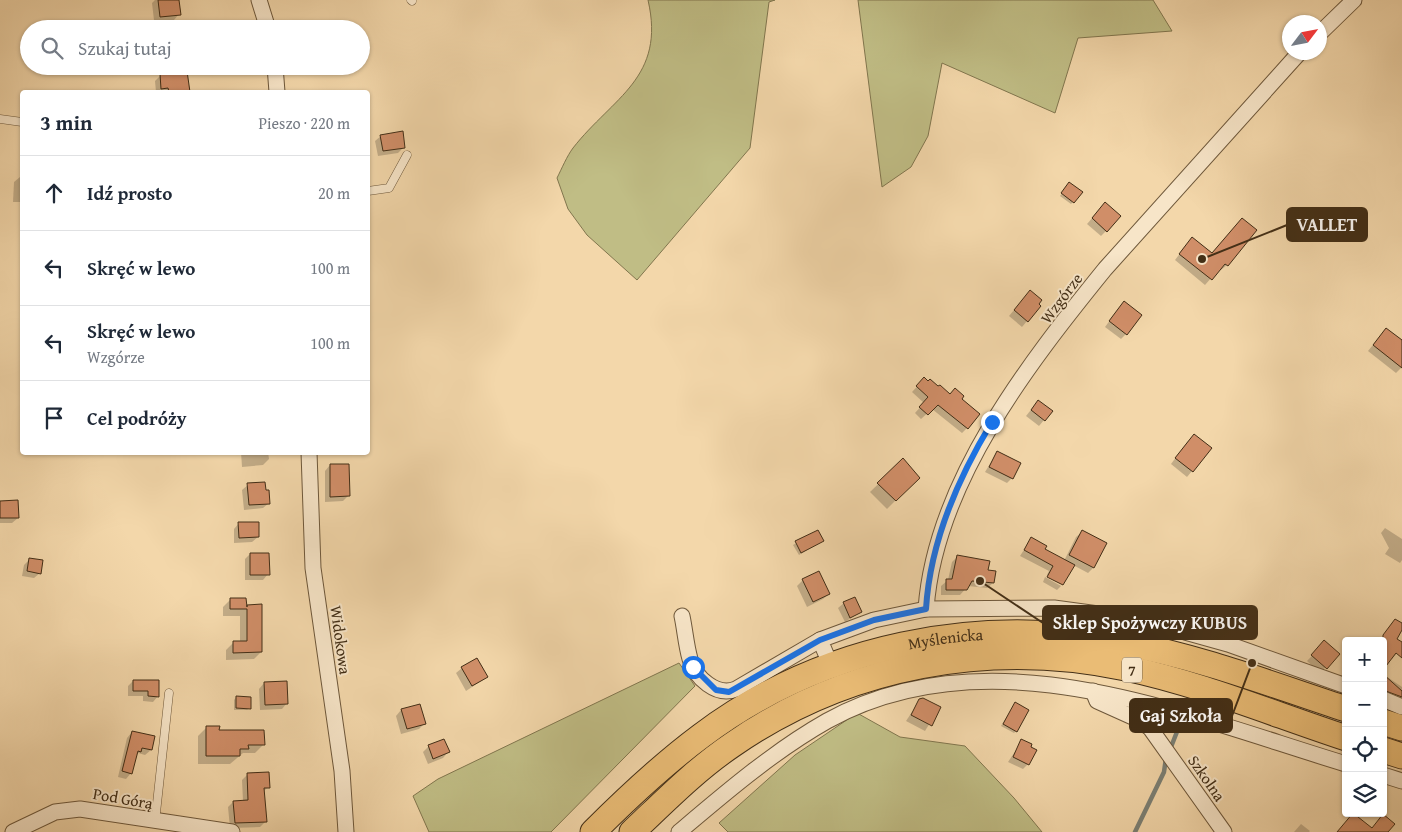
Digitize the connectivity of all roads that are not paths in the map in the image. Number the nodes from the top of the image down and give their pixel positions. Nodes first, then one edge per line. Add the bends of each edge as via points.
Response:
1 (260, 0) edge
2 (1354, 0) edge
3 (266, 20) edge
4 (1327, 26) edge
5 (1293, 60) edge
6 (275, 75) edge
7 (277, 90) edge
8 (0, 118) edge
9 (20, 122) edge
10 (407, 155) dead end
11 (370, 191) edge
12 (309, 455) edge
13 (992, 607) junction
14 (926, 609) junction
15 (682, 616) dead end
16 (996, 632) junction
17 (820, 640) junction
18 (831, 666) junction
19 (1342, 685) edge
20 (1093, 691) junction
21 (169, 694) dead end
22 (1387, 701) edge
23 (1402, 707) edge
24 (1342, 709) edge
25 (1387, 723) edge
26 (1402, 728) edge
27 (1342, 737) edge
28 (1387, 751) edge
29 (1402, 756) edge
30 (1342, 763) edge
31 (1387, 776) edge
32 (1402, 780) edge
33 (155, 822) junction
34 (13, 832) edge
35 (232, 832) edge
36 (346, 832) edge
37 (593, 832) edge
38 (632, 832) edge
39 (679, 832) edge
40 (1224, 832) edge

1 - 3 street
2 - 4 street
5 - 14 street, Wzgórze via 1080,299 992,422 977,446 940,532 928,583
6 - 7 street
8 - 9 lane
10 - 11 lane via 389,188
12 - 36 street, Widokowa via 313,568 342,771
13 - 14 street
13 - 16 street
13 - 19 street via 1054,608 1149,623 1228,644
14 - 17 street via 874,620
15 - 17 street via 693,667 710,686 723,692 736,689
16 - 18 highway, Myślenicka / 7 via 920,641
16 - 24 highway, Myślenicka / 7 via 1064,634 1148,648
17 - 18 street
18 - 37 highway, Myślenicka / 7 via 761,698 702,735 647,780
20 - 30 street via 1124,697
20 - 39 street via 1032,683 936,683 883,698 827,721 792,744
20 - 40 street, Szkolna via 1097,701 1138,719 1150,728
21 - 33 lane
22 - 23 street
25 - 26 highway
27 - 38 highway, Myślenicka / 7 via 1184,684 1102,664 1034,656 946,661 862,681 774,719 714,758
28 - 29 highway
31 - 32 street
33 - 34 street, Pod Górą via 80,809 55,812
33 - 35 street, Pod Górą

